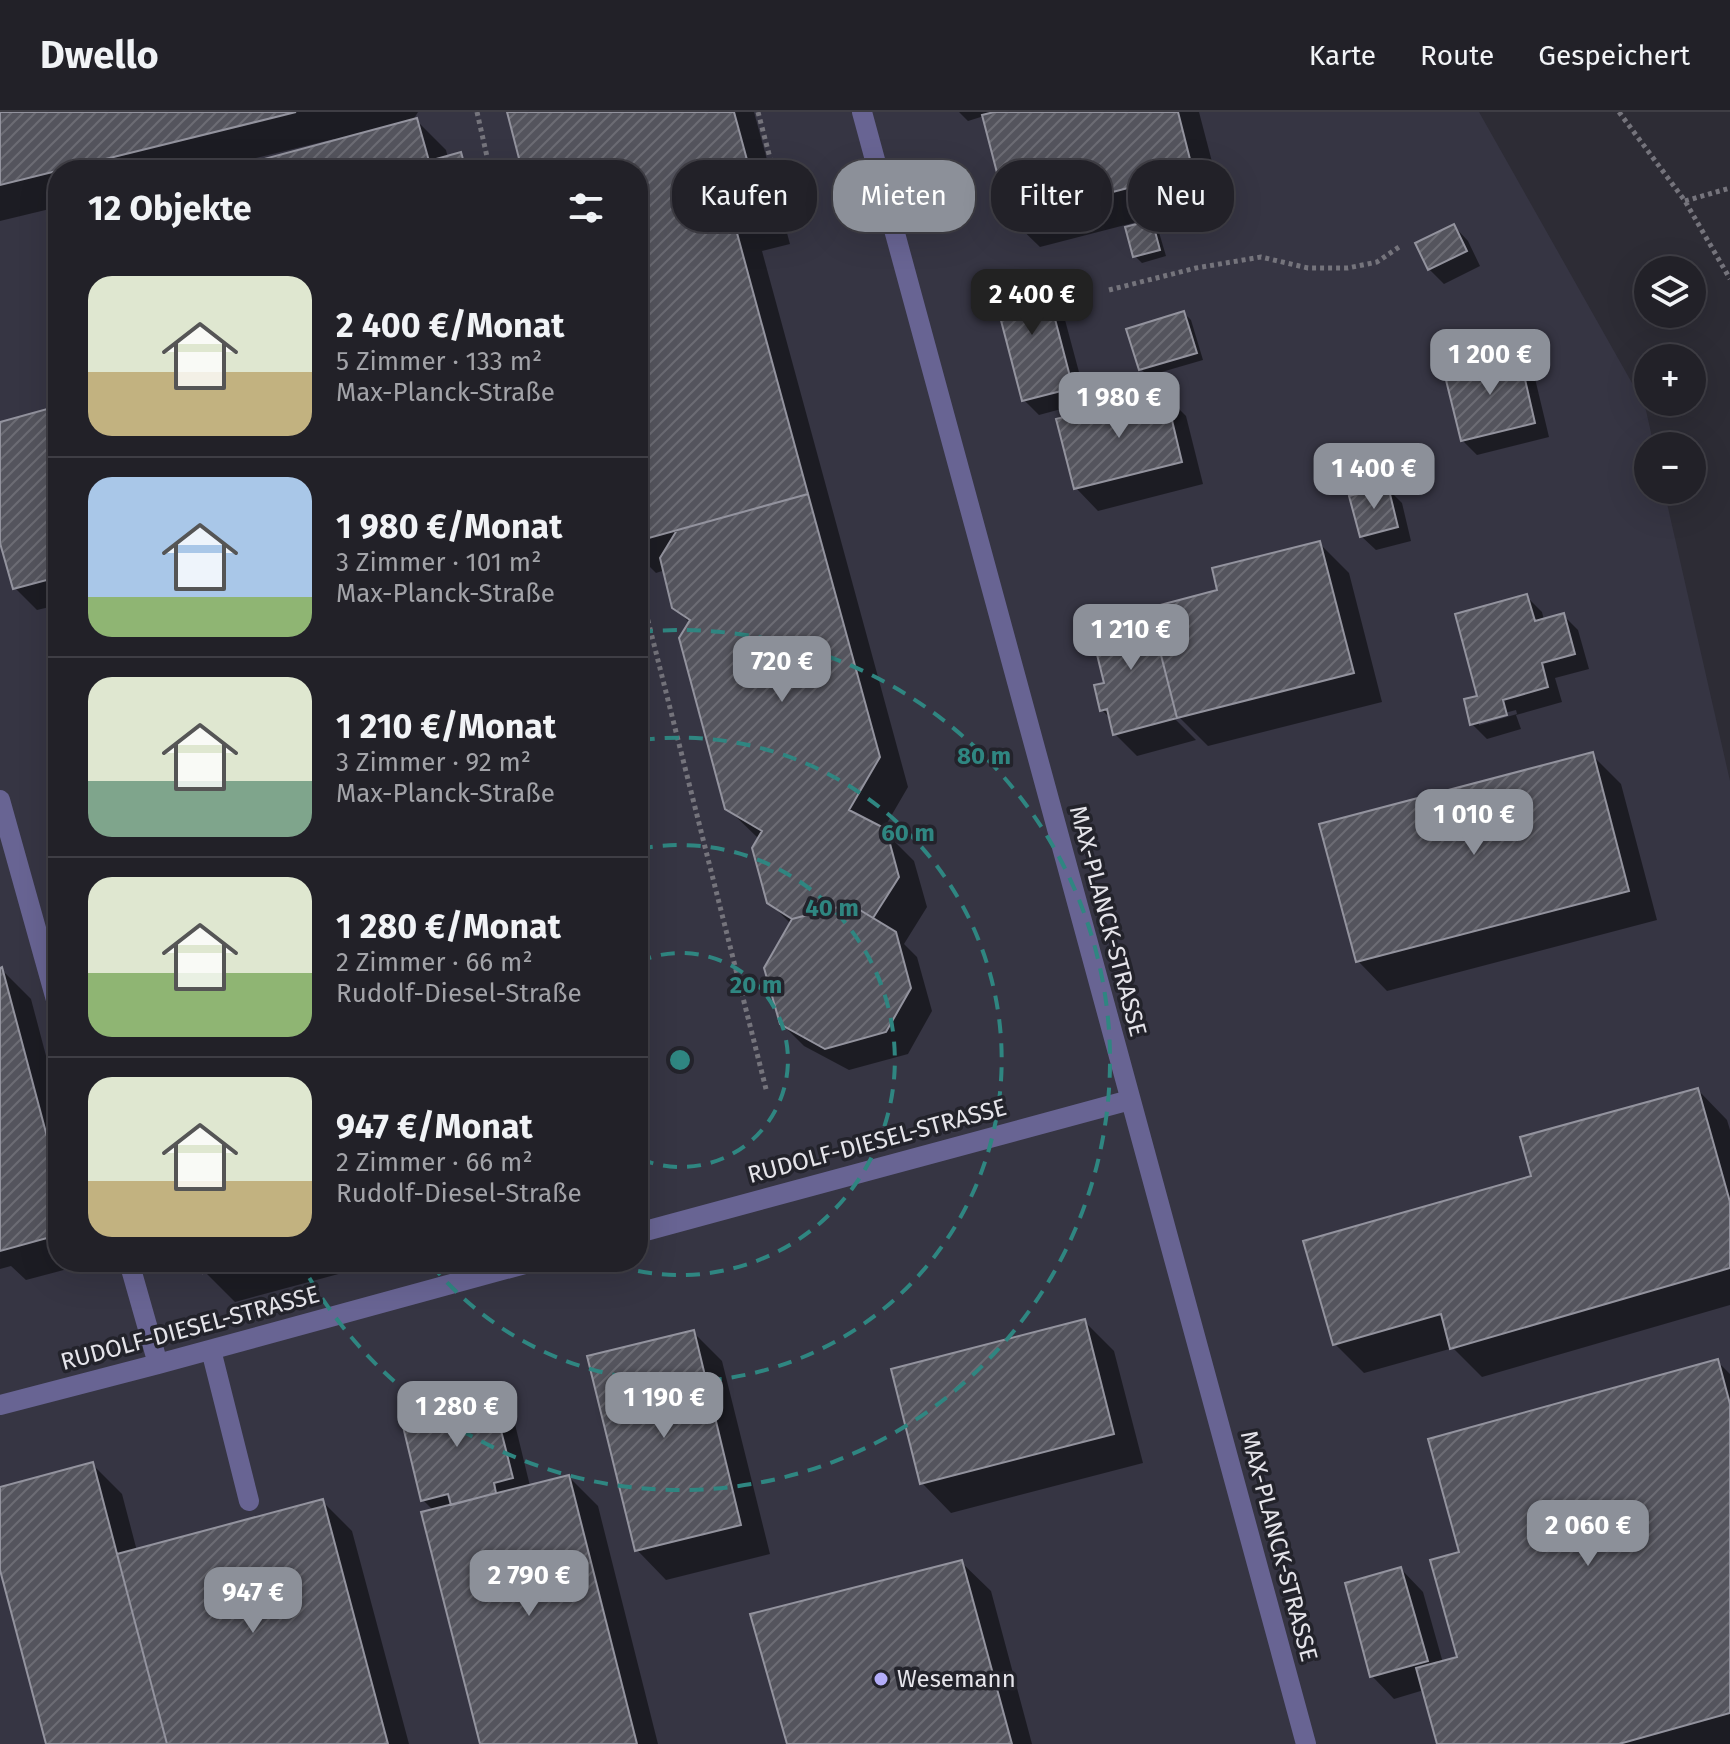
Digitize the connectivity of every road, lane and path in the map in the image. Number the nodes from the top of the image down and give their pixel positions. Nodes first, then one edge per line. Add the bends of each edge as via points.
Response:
1 (477, 112) edge
2 (758, 112) edge
3 (862, 112) edge
4 (1619, 112) edge
5 (488, 160) edge
6 (771, 160) edge
7 (1730, 188) edge
8 (1685, 201) junction
9 (1402, 245) dead end
10 (1730, 279) edge
11 (1109, 290) dead end
12 (648, 621) edge
13 (0, 800) edge
14 (48, 971) edge
15 (767, 1093) dead end
16 (1130, 1100) junction
17 (648, 1230) edge
18 (132, 1272) edge
19 (496, 1272) edge
20 (211, 1350) junction
21 (158, 1364) junction
22 (0, 1405) edge
23 (249, 1501) dead end
24 (1306, 1744) edge

1 - 5 path
2 - 6 path
3 - 16 street, MAX-PLANCK-STRASSE
4 - 8 path
7 - 8 path
8 - 10 path
9 - 11 path via 1377,262 1348,268 1308,268 1261,257
12 - 15 path
13 - 14 street
16 - 17 street, RUDOLF-DIESEL-STRASSE
16 - 24 street, MAX-PLANCK-STRASSE
18 - 21 street
19 - 20 street, RUDOLF-DIESEL-STRASSE
20 - 21 street, RUDOLF-DIESEL-STRASSE
20 - 23 street
21 - 22 street, RUDOLF-DIESEL-STRASSE

